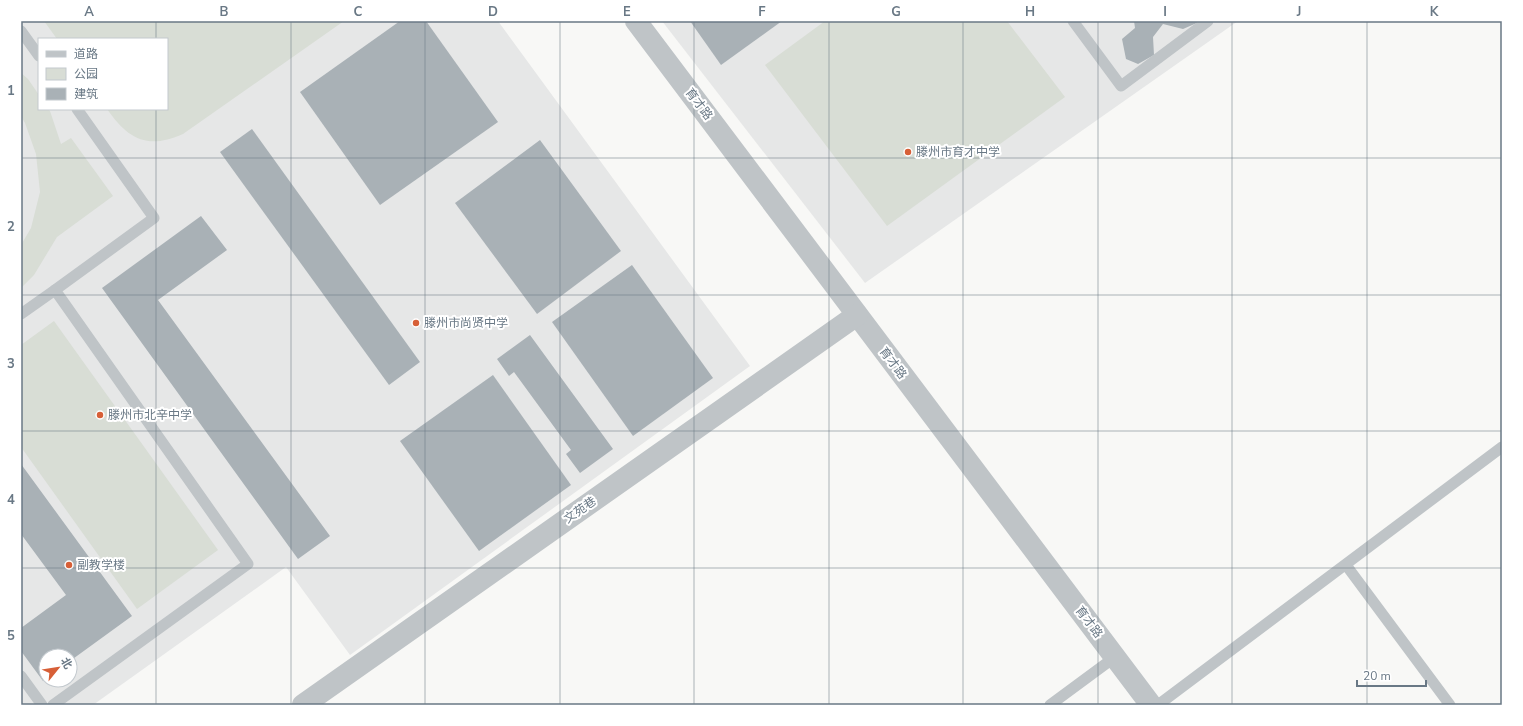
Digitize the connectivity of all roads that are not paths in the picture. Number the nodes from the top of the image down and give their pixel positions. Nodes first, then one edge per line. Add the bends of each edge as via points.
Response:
1 (636, 21) edge
2 (1074, 21) edge
3 (1208, 21) edge
4 (21, 31) edge
5 (38, 55) edge
6 (78, 110) edge
7 (55, 290) junction
8 (21, 314) edge
9 (857, 315) junction
10 (1502, 447) edge
11 (1346, 565) junction
12 (1115, 657) junction
13 (21, 676) edge
14 (42, 705) edge
15 (53, 705) edge
16 (304, 705) edge
17 (1050, 705) edge
18 (1151, 705) edge
19 (1158, 705) edge
20 (1450, 705) edge

1 - 9 street, 育才路
2 - 3 lane via 1120,86
4 - 5 lane
6 - 7 lane via 154,218
7 - 8 lane
7 - 15 lane via 248,564
9 - 12 street, 育才路
9 - 16 street, 文苑巷
10 - 11 lane
11 - 19 lane
11 - 20 lane
12 - 17 lane
12 - 18 street, 育才路
13 - 14 lane

